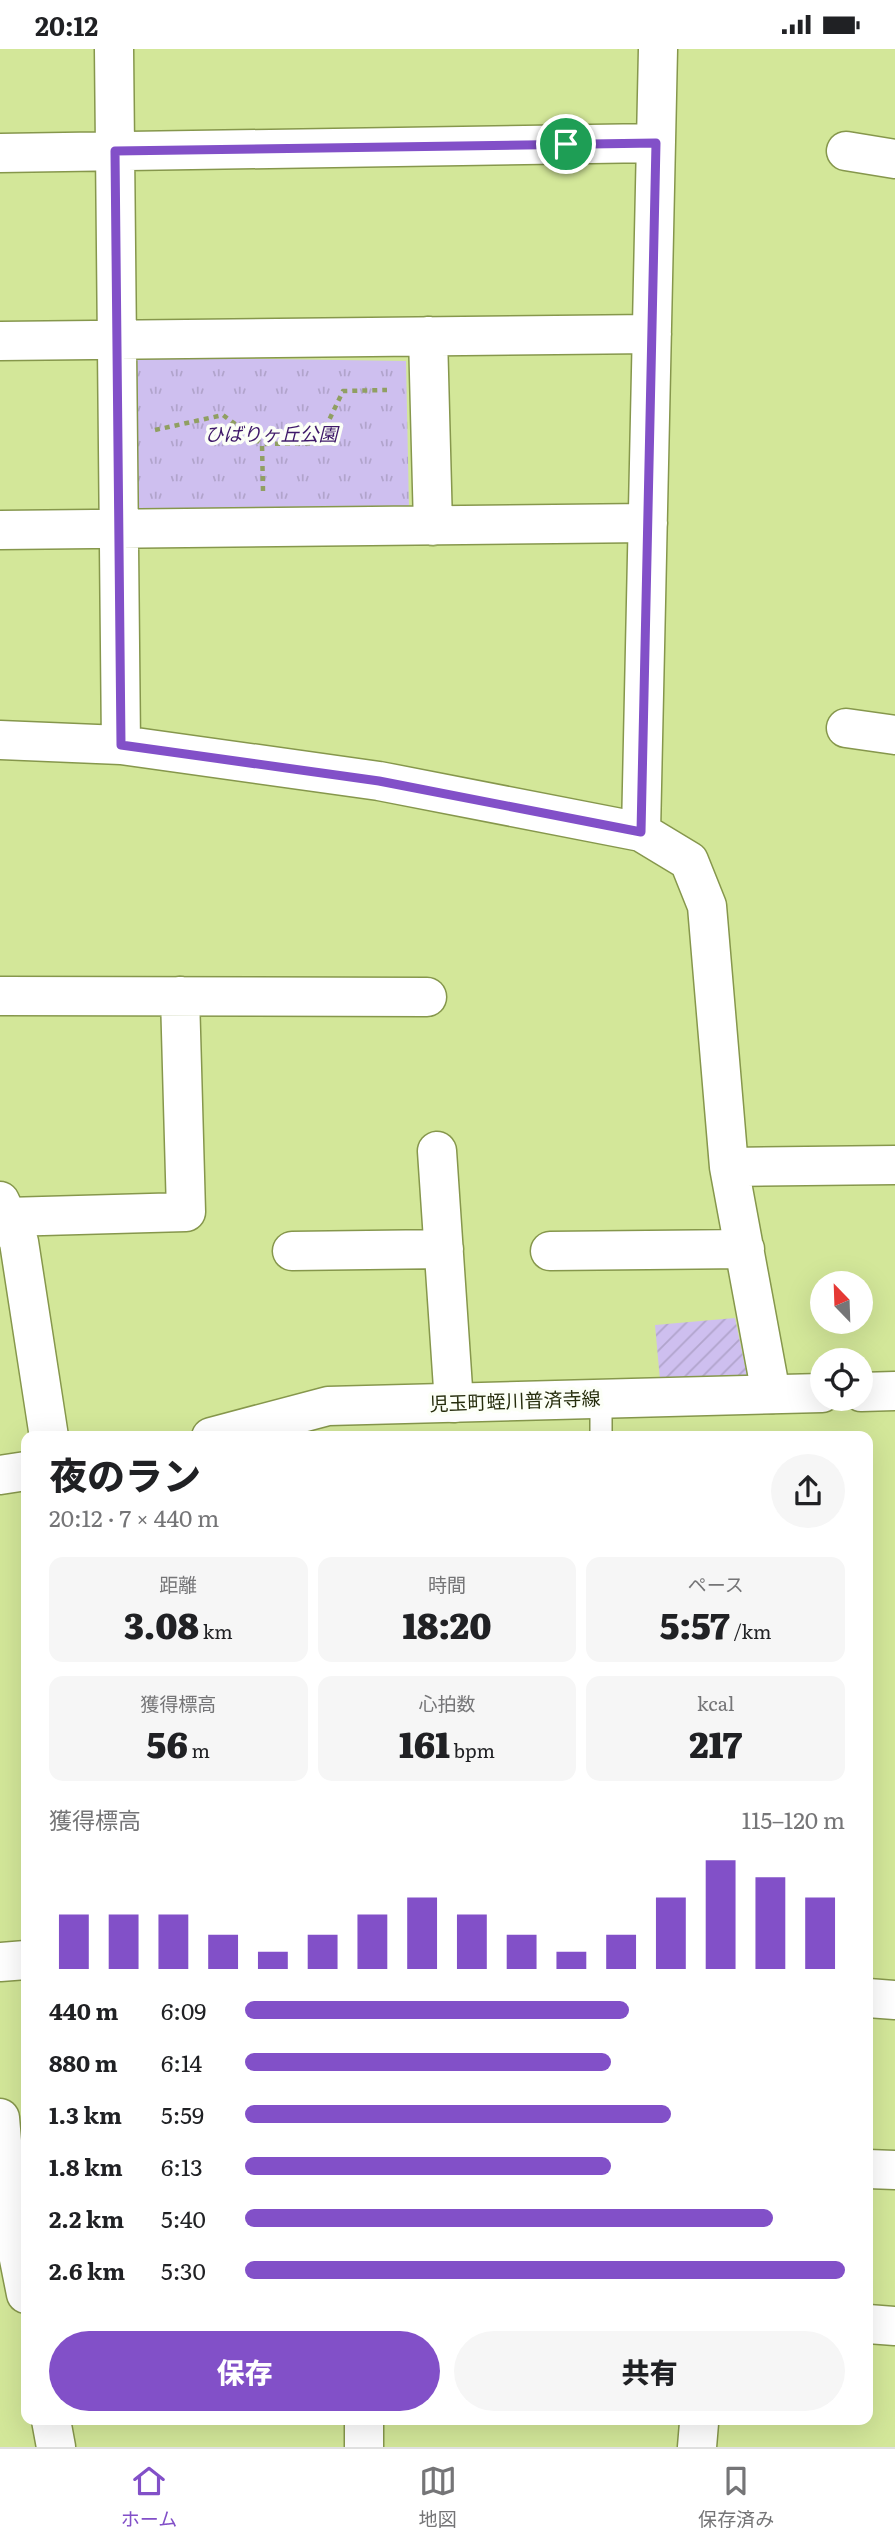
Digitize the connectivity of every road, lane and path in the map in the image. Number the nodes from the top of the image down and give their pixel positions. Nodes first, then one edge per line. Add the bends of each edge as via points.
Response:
1 (114, 49) edge
2 (658, 49) edge
3 (656, 143) junction
4 (115, 151) junction
5 (846, 151) dead end
6 (0, 153) edge
7 (895, 159) edge
8 (652, 334) junction
9 (428, 336) junction
10 (117, 340) junction
11 (0, 341) edge
12 (387, 390) dead end
13 (118, 432) junction
14 (262, 444) junction
15 (648, 523) junction
16 (432, 526) junction
17 (264, 527) junction
18 (119, 529) junction
19 (0, 530) edge
20 (846, 728) dead end
21 (895, 735) edge
22 (0, 740) edge
23 (121, 745) junction
24 (641, 832) junction
25 (0, 996) edge
26 (180, 996) junction
27 (427, 997) dead end
28 (437, 1151) dead end
29 (895, 1165) edge
30 (729, 1167) junction
31 (4, 1209) edge
32 (745, 1248) junction
33 (443, 1249) junction
34 (292, 1251) dead end
35 (550, 1251) dead end
36 (895, 1391) edge
37 (873, 1392) edge
38 (810, 1393) edge
39 (771, 1394) junction
40 (601, 1399) junction
41 (454, 1403) junction
42 (48, 1431) edge
43 (234, 1431) edge
44 (601, 1431) edge
45 (21, 1472) edge
46 (0, 1475) edge
47 (21, 1960) edge
48 (0, 1962) edge
49 (873, 1998) edge
50 (895, 2000) edge
51 (0, 2118) edge
52 (873, 2169) edge
53 (895, 2170) edge
54 (8, 2240) edge
55 (21, 2279) edge
56 (873, 2324) edge
57 (895, 2326) edge
58 (52, 2425) edge
59 (364, 2425) edge
60 (56, 2447) edge
61 (364, 2447) edge

1 - 4 street
2 - 3 street
3 - 4 street
3 - 8 street
4 - 6 street
4 - 10 street
5 - 7 street
8 - 9 street
8 - 15 street
9 - 10 street
9 - 16 street
10 - 11 street
10 - 13 street
12 - 14 path via 343,391 318,443
13 - 14 path via 157,430 223,415
13 - 18 street
14 - 17 path
15 - 16 street
15 - 24 street
16 - 17 street
17 - 18 street
18 - 19 street
18 - 23 street
20 - 21 street
22 - 23 street
23 - 24 street via 379,781
24 - 30 street via 690,861 706,906
25 - 26 street
26 - 27 street
26 - 31 street via 186,1212
28 - 33 street
29 - 30 street
30 - 32 street
31 - 42 street via 19,1242
32 - 35 street
32 - 39 street
33 - 34 street
33 - 41 street
36 - 37 street
38 - 39 street, 児玉町蛭川普済寺線
39 - 40 street, 児玉町蛭川普済寺線
40 - 41 street, 児玉町蛭川普済寺線
40 - 44 lane
41 - 43 street, 児玉町蛭川普済寺線 via 328,1406
45 - 46 street
47 - 48 street
49 - 50 street
51 - 54 street
52 - 53 street
54 - 55 street
56 - 57 street
58 - 60 street
59 - 61 street

